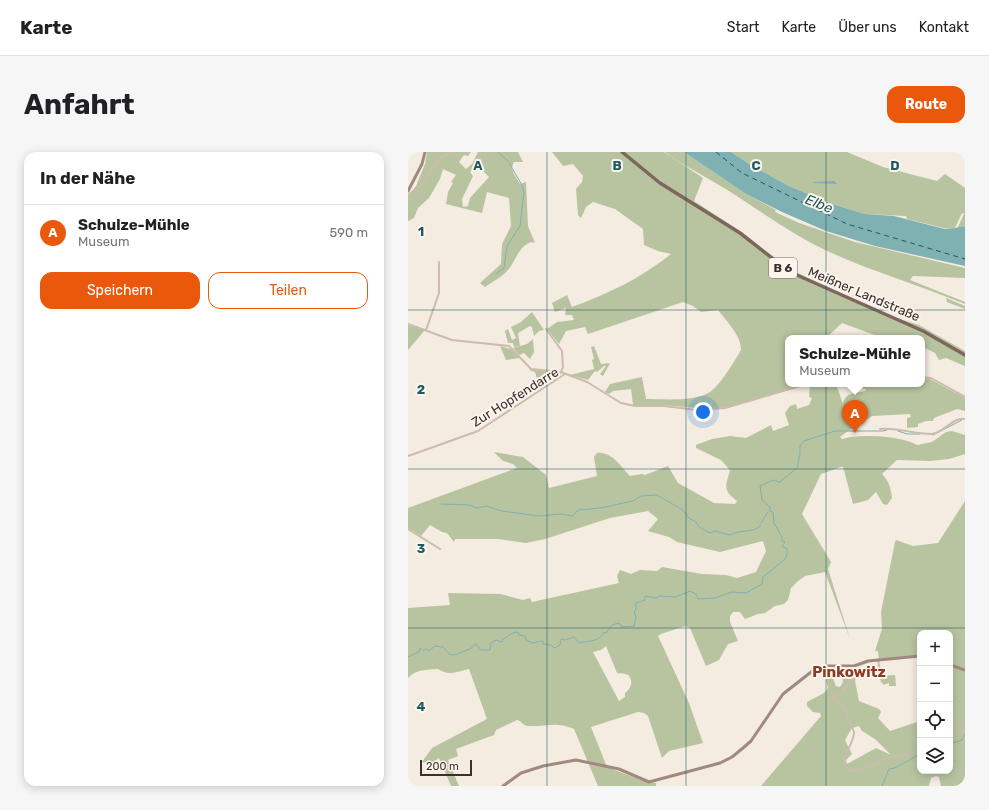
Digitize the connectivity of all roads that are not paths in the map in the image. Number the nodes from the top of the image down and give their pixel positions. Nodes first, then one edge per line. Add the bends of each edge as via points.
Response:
1 (425, 152) edge
2 (453, 152) edge
3 (480, 152) edge
4 (622, 152) edge
5 (478, 161) dead end
6 (408, 191) edge
7 (408, 195) edge
8 (439, 262) dead end
9 (408, 324) edge
10 (428, 326) junction
11 (546, 329) dead end
12 (426, 330) junction
13 (429, 331) junction
14 (964, 354) edge
15 (561, 372) junction
16 (565, 374) junction
17 (925, 377) edge
18 (798, 387) edge
19 (965, 397) edge
20 (965, 419) edge
21 (880, 429) dead end
22 (408, 456) edge
23 (408, 529) edge
24 (440, 549) dead end
25 (917, 656) edge
26 (880, 660) junction
27 (953, 666) edge
28 (856, 667) junction
29 (965, 670) edge
30 (882, 682) dead end
31 (965, 730) edge
32 (953, 736) edge
33 (917, 751) edge
34 (502, 786) edge

1 - 6 street via 422,164
2 - 7 street via 440,158 422,184
3 - 5 street
4 - 14 main road, Meißner Landstraße / B 6 via 660,182 740,233 790,272 923,330
8 - 10 street via 439,293
9 - 12 street
10 - 12 street
10 - 13 street
11 - 15 street via 562,351
12 - 13 street
13 - 15 street via 452,340 506,346 512,348 531,368
15 - 16 street
16 - 18 street, Zur Hopfendarre via 587,382 628,405 698,410 736,406
16 - 22 street, Zur Hopfendarre via 478,431
17 - 19 street via 931,378
20 - 21 street via 957,420 931,434 908,432 892,427
23 - 24 street
25 - 26 street
26 - 28 street
26 - 30 street
27 - 29 street
28 - 33 street via 855,678 847,684 843,692 832,698 844,707 854,732 845,767 850,770 865,769 890,757 908,756
28 - 34 street via 825,666 815,669 789,688 751,741 732,757 720,763 649,782 619,769 576,760 521,773
31 - 32 street

